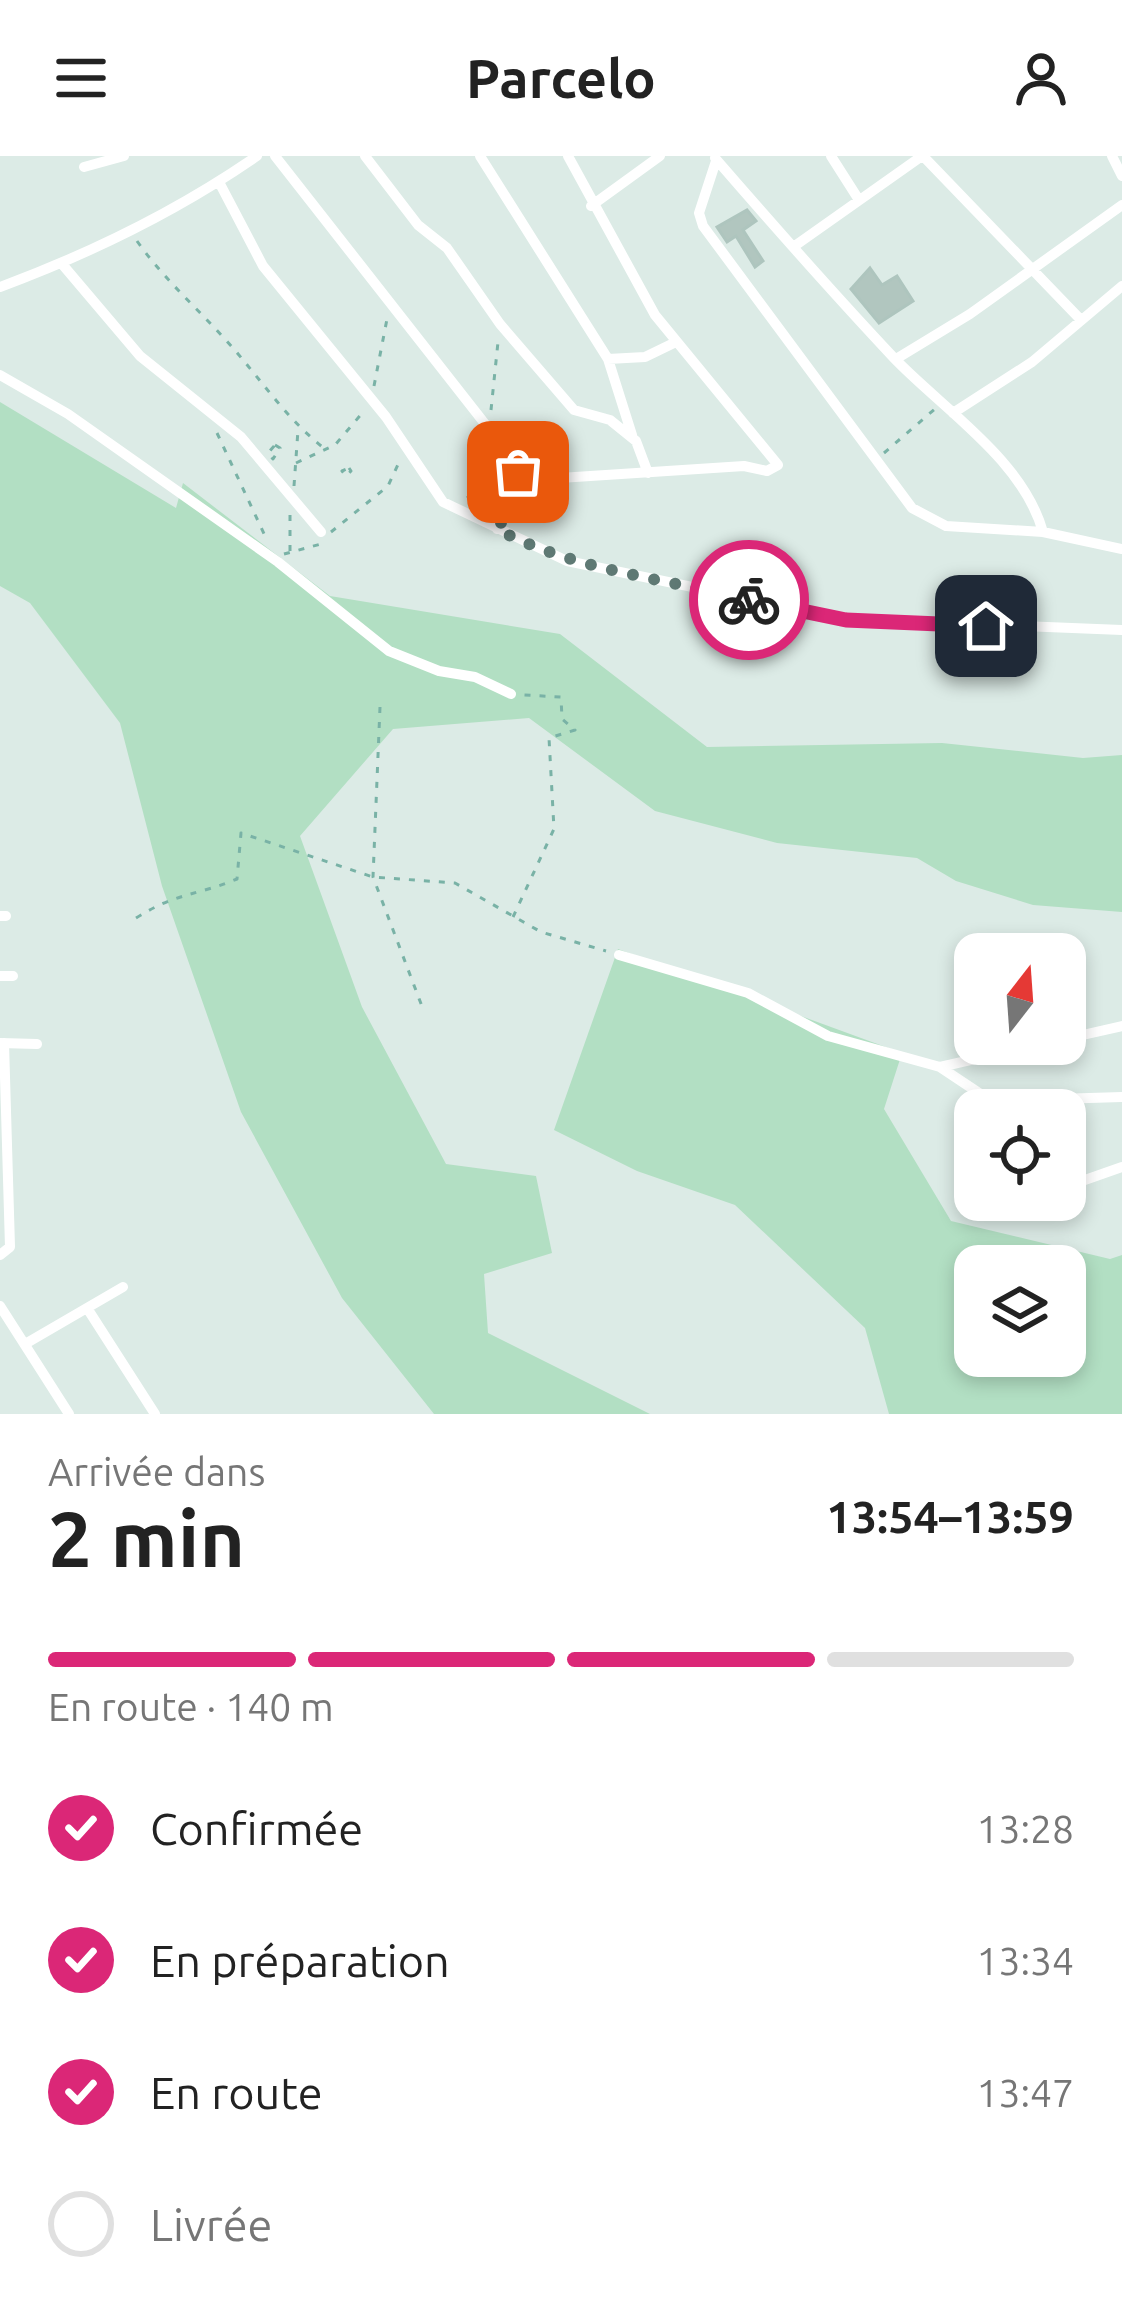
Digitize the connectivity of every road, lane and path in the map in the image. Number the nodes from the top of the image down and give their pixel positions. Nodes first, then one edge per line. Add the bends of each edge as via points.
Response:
1 (124, 156) edge
2 (257, 156) edge
3 (275, 156) edge
4 (365, 156) edge
5 (480, 156) edge
6 (568, 156) edge
7 (660, 156) edge
8 (831, 156) edge
9 (922, 156) edge
10 (1112, 156) edge
11 (715, 158) edge
12 (84, 167) dead end
13 (1122, 176) edge
14 (219, 182) junction
15 (860, 200) junction
16 (1122, 205) edge
17 (591, 206) junction
18 (129, 230) junction
19 (796, 244) junction
20 (62, 264) junction
21 (1033, 269) junction
22 (1122, 286) edge
23 (0, 287) edge
24 (1081, 320) junction
25 (676, 342) junction
26 (608, 359) junction
27 (896, 359) junction
28 (0, 375) edge
29 (941, 402) junction
30 (953, 412) junction
31 (216, 429) dead end
32 (636, 441) junction
33 (406, 446) junction
34 (873, 461) junction
35 (296, 464) dead end
36 (648, 473) junction
37 (529, 480) junction
38 (497, 529) junction
39 (321, 532) dead end
40 (1043, 532) junction
41 (267, 540) dead end
42 (1122, 550) edge
43 (278, 556) dead end
44 (1122, 630) edge
45 (511, 694) joint
46 (380, 707) dead end
47 (373, 877) junction
48 (513, 917) junction
49 (136, 918) dead end
50 (619, 955) joint
51 (423, 1009) dead end
52 (1122, 1026) edge
53 (1086, 1034) edge
54 (2, 1043) edge
55 (37, 1044) dead end
56 (954, 1063) edge
57 (940, 1066) junction
58 (1122, 1097) edge
59 (1122, 1167) edge
60 (1086, 1180) edge
61 (0, 1255) edge
62 (123, 1287) dead end
63 (0, 1306) edge
64 (87, 1308) junction
65 (25, 1344) junction
66 (70, 1414) edge
67 (155, 1414) edge

1 - 12 street
2 - 14 street
3 - 37 street
4 - 32 street via 574,410 610,420
5 - 26 street
6 - 17 street
7 - 17 street
8 - 15 street
9 - 15 street
9 - 21 street
10 - 13 street
11 - 19 street
11 - 34 street via 699,213 704,226
14 - 18 street
14 - 33 street via 263,266
15 - 19 street
16 - 21 street
17 - 25 street
18 - 20 street
18 - 35 path via 172,290 325,449
19 - 27 street
20 - 23 street
20 - 39 street via 140,356 241,437
21 - 24 street
21 - 27 street
22 - 24 street
24 - 30 street via 986,397
25 - 26 street via 645,357
25 - 36 street via 778,465
26 - 32 street
27 - 29 street
28 - 45 street via 278,562 389,651
29 - 30 street
29 - 34 path
30 - 40 street via 1035,502
31 - 41 path
32 - 36 street
33 - 38 street via 443,502
33 - 43 path via 388,486 319,546
34 - 40 street via 912,508 946,526
36 - 37 street
37 - 38 street
38 - 44 street via 567,560 846,620
40 - 42 street
45 - 48 path via 561,697 562,719 574,730 549,738 554,829
46 - 47 path
47 - 48 path via 455,883
47 - 49 path via 241,832 237,879 174,894
47 - 51 path
48 - 50 path
50 - 57 street via 748,993 828,1036
52 - 53 street
54 - 55 street
54 - 61 street via 10,1247
56 - 57 street
57 - 58 street via 992,1101
59 - 60 street
62 - 64 street
63 - 65 street
64 - 65 street
64 - 67 street
65 - 66 street

